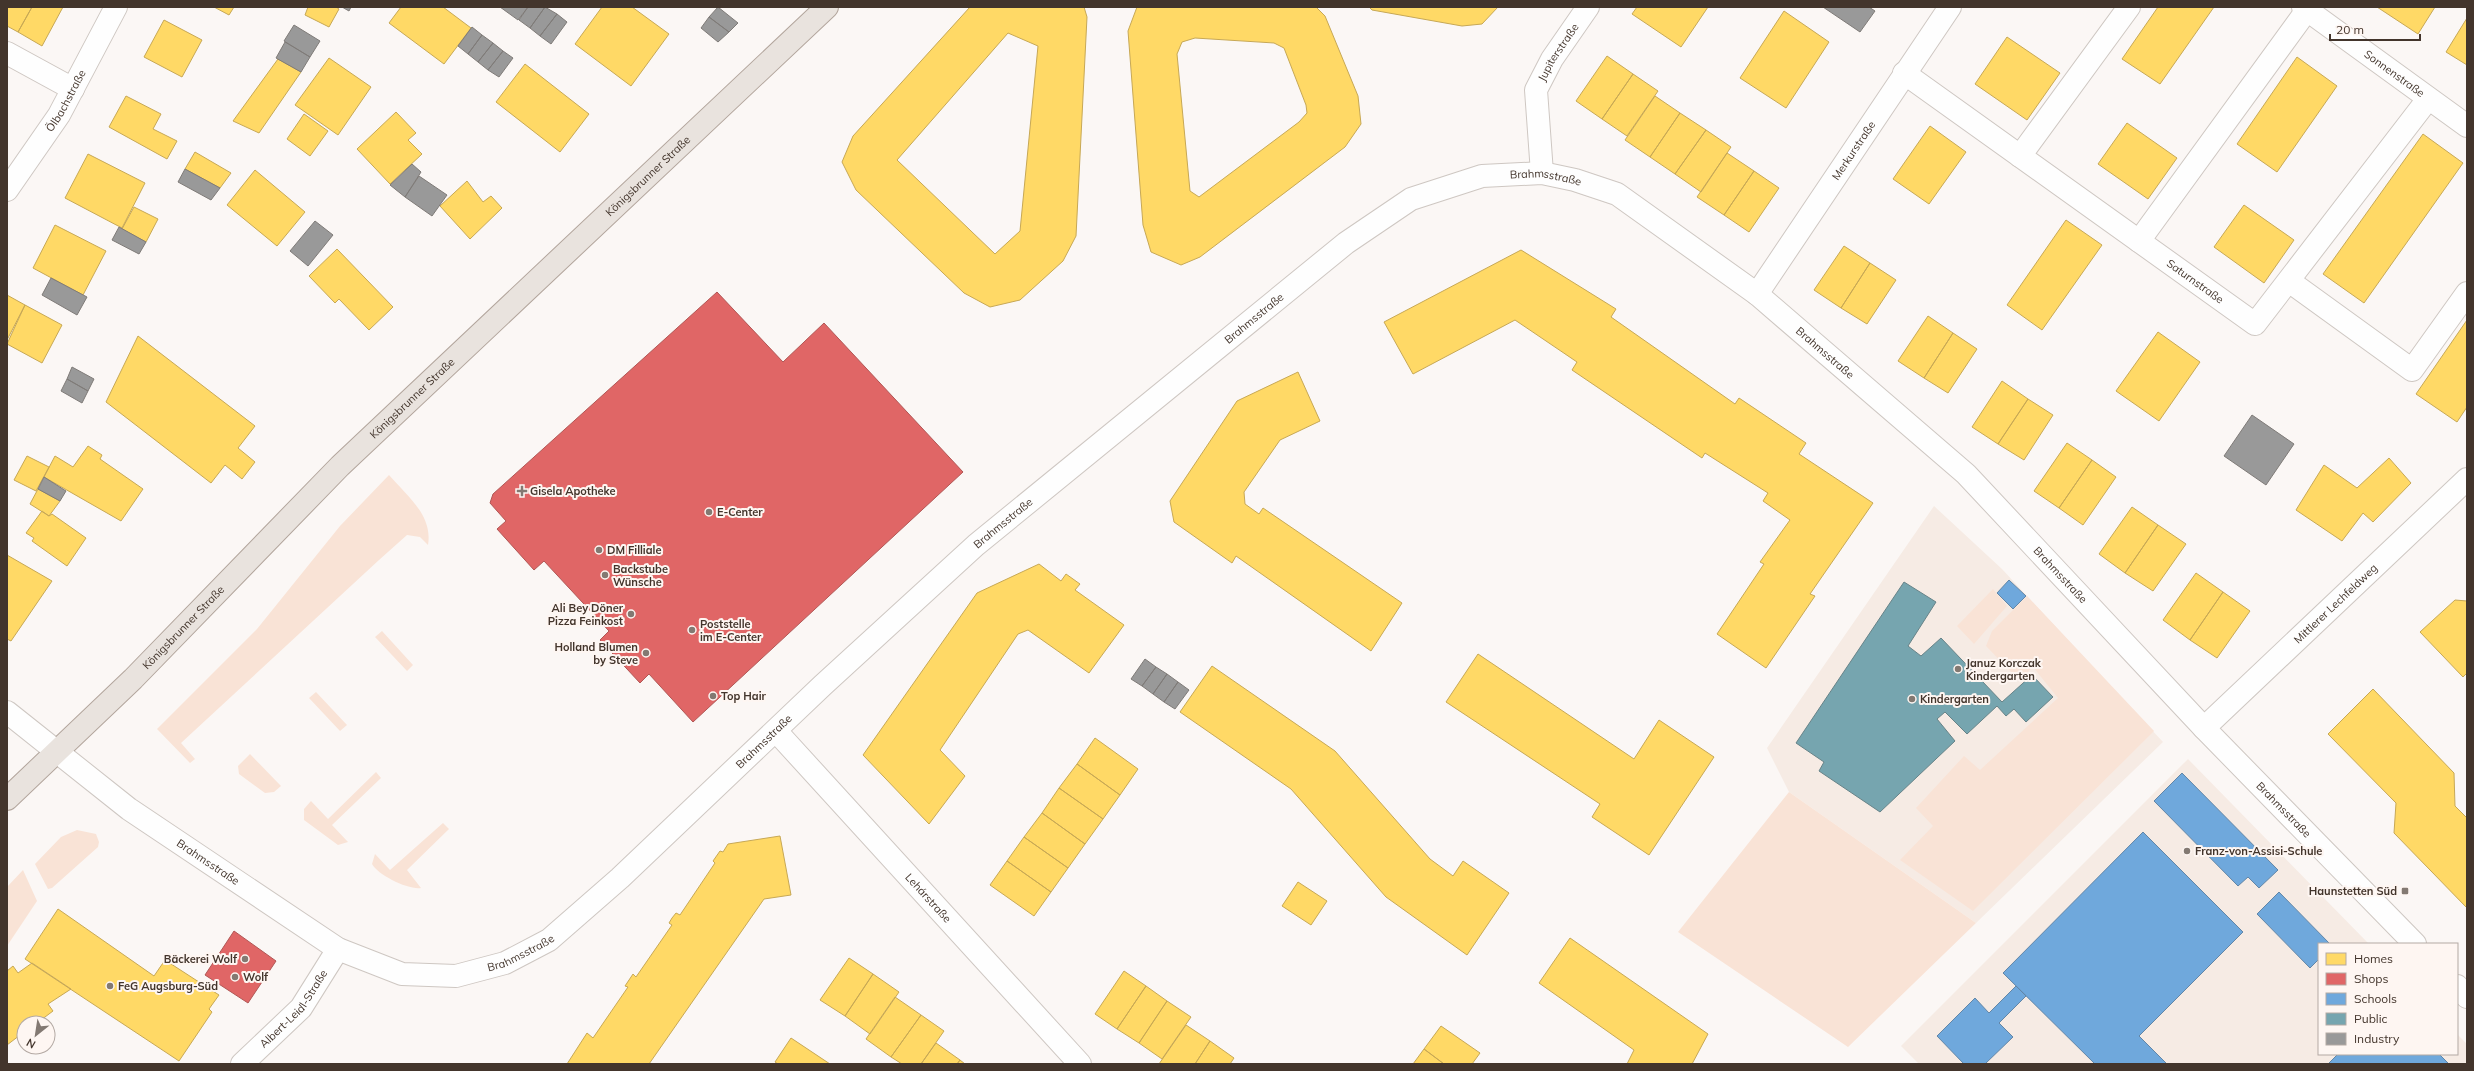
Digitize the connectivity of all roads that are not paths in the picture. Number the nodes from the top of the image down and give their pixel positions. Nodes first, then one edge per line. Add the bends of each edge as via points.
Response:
1 (116, 7) edge
2 (827, 7) edge
3 (1588, 7) edge
4 (1950, 7) edge
5 (2129, 7) edge
6 (2305, 9) edge
7 (7, 53) edge
8 (1904, 73) junction
9 (73, 89) junction
10 (2428, 99) junction
11 (2467, 126) edge
12 (2020, 156) junction
13 (1542, 173) junction
14 (7, 190) edge
15 (2139, 241) junction
16 (2289, 281) junction
17 (2467, 293) edge
18 (1757, 294) junction
19 (2467, 479) edge
20 (7, 712) edge
21 (2204, 728) junction
22 (776, 731) junction
23 (56, 752) junction
24 (7, 799) edge
25 (2414, 943) edge
26 (338, 949) junction
27 (2458, 987) edge
28 (2467, 996) edge
29 (242, 1064) edge
30 (1080, 1064) edge

1 - 9 street, Ölbachstraße
2 - 23 main road, Königsbrunner Straße via 340,466 138,674
3 - 13 street, Jupiterstraße via 1552,59 1536,90
4 - 8 street, Merkurstraße
5 - 12 street
6 - 10 street, Sonnenstraße
6 - 15 street
7 - 9 street
8 - 12 street, Saturnstraße
8 - 18 street, Merkurstraße
9 - 14 street, Ölbachstraße via 59,115
10 - 11 street, Sonnenstraße
10 - 16 street, Saturnstraße
12 - 15 street, Saturnstraße
13 - 18 street, Brahmsstraße via 1576,180 1617,194
13 - 22 street, Brahmsstraße via 1482,176 1411,199 1346,243 976,545
15 - 16 street, Saturnstraße via 2255,324
16 - 17 street via 2412,370
18 - 21 street, Brahmsstraße via 1966,474
19 - 21 street, Mittlerer Lechfeldweg
20 - 23 street, Brahmsstraße
21 - 25 street, Brahmsstraße
22 - 26 street, Brahmsstraße via 620,878 549,940 505,963 456,976 402,974
22 - 30 street, Lehárstraße
23 - 24 main road, Königsbrunner Straße
23 - 26 street, Brahmsstraße via 138,816
26 - 29 street, Albert-Leidl-Straße via 301,1008
27 - 28 street

